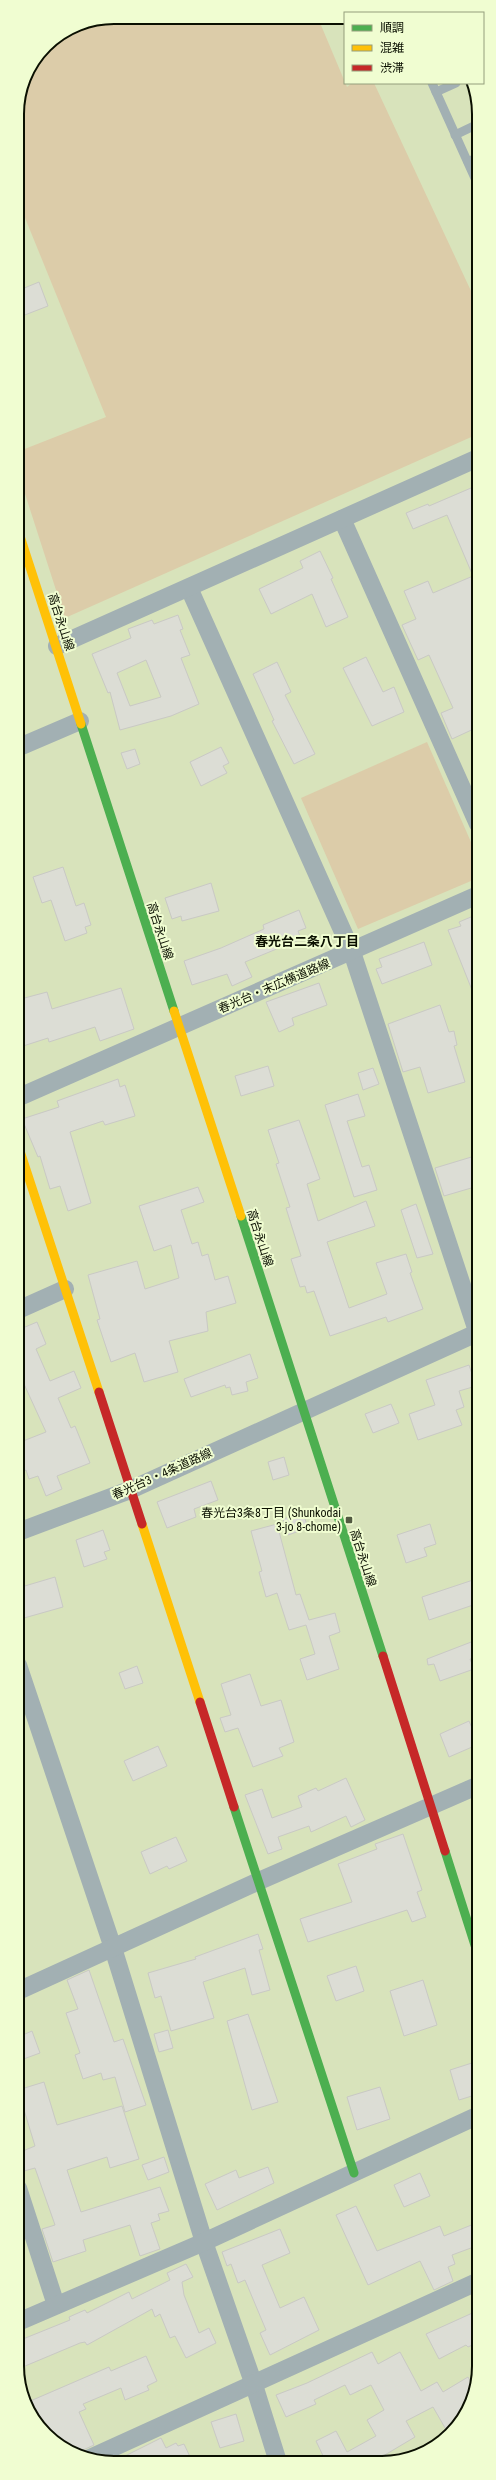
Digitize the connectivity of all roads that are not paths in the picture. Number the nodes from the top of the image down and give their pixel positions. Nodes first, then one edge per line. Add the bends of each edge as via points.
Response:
1 (432, 84) edge
2 (454, 84) edge
3 (436, 92) junction
4 (472, 127) edge
5 (455, 135) junction
6 (472, 160) edge
7 (468, 162) junction
8 (472, 171) edge
9 (472, 461) edge
10 (342, 519) junction
11 (24, 548) edge
12 (189, 588) junction
13 (57, 646) junction
14 (80, 721) junction
15 (24, 745) edge
16 (472, 811) edge
17 (472, 897) edge
18 (352, 952) junction
19 (178, 1028) junction
20 (24, 1095) edge
21 (24, 1161) edge
22 (65, 1289) junction
23 (24, 1307) edge
24 (472, 1316) edge
25 (472, 1337) edge
26 (304, 1410) junction
27 (130, 1490) junction
28 (24, 1530) edge
29 (24, 1682) edge
30 (472, 1788) edge
31 (430, 1807) junction
32 (259, 1881) junction
33 (472, 1936) edge
34 (113, 1948) junction
35 (24, 1988) edge
36 (472, 2118) edge
37 (354, 2173) junction
38 (24, 2206) edge
39 (204, 2242) junction
40 (472, 2284) edge
41 (56, 2305) junction
42 (24, 2319) edge
43 (254, 2385) junction
44 (98, 2454) edge
45 (276, 2456) edge

1 - 3 lane
2 - 3 lane
3 - 5 lane
4 - 5 lane
5 - 7 lane
6 - 7 lane
7 - 8 lane
9 - 10 street
10 - 12 street
10 - 16 street
11 - 13 street, 高台永山線
12 - 13 street
12 - 18 street
13 - 14 street, 高台永山線
14 - 15 street
14 - 19 street, 高台永山線
17 - 18 street, 春光台・末広横道路線
18 - 19 street, 春光台・末広横道路線
18 - 24 street
19 - 20 street, 春光台・末広横道路線
19 - 26 street, 高台永山線
21 - 22 street
22 - 23 street
22 - 27 street
25 - 26 street, 春光台3・4条道路線
26 - 27 street, 春光台3・4条道路線
26 - 31 street, 高台永山線
27 - 28 street, 春光台3・4条道路線
27 - 32 street
29 - 34 street
30 - 31 street
31 - 32 street
31 - 33 street, 高台永山線
32 - 34 street
32 - 37 street
34 - 35 street
34 - 39 street
36 - 37 street
37 - 39 street
38 - 41 street
39 - 41 street
39 - 43 street
40 - 43 street
41 - 42 street
43 - 44 street
43 - 45 street

